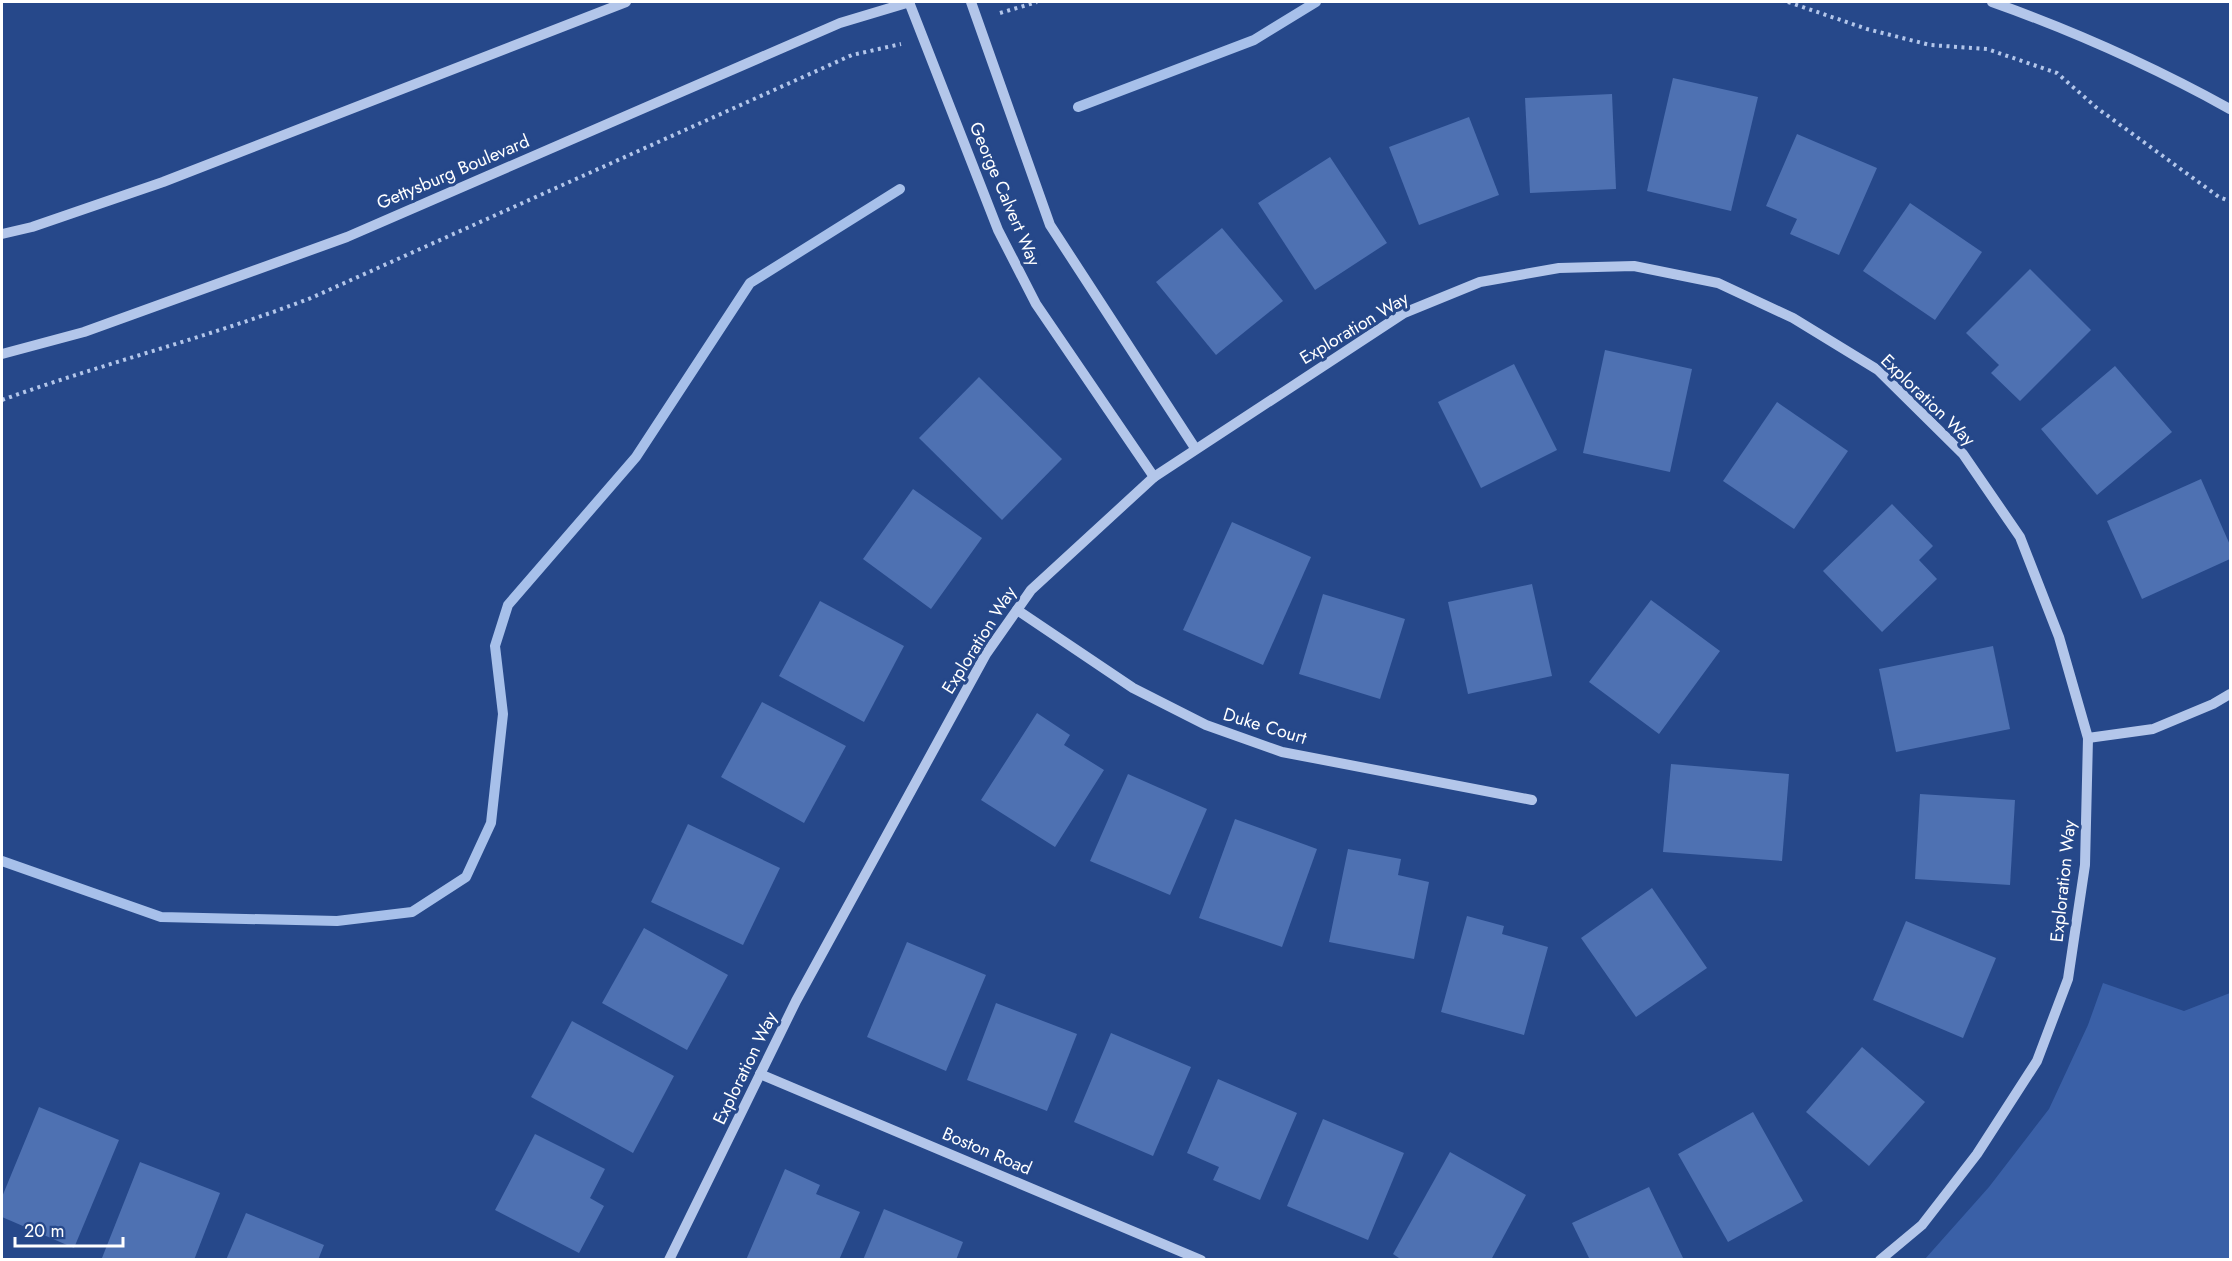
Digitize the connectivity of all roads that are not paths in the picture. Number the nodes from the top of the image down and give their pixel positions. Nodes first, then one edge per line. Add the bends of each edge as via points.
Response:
1 (626, 2) edge
2 (910, 2) edge
3 (971, 2) edge
4 (1992, 2) edge
5 (2230, 109) edge
6 (2, 234) edge
7 (2, 354) edge
8 (1196, 448) junction
9 (1154, 477) junction
10 (1017, 610) junction
11 (2230, 694) edge
12 (2088, 738) junction
13 (1532, 800) dead end
14 (760, 1074) junction
15 (669, 1260) edge
16 (1201, 1260) edge
17 (1880, 1260) edge

1 - 6 street via 163,182
2 - 7 street, Gettysburg Boulevard via 840,23 346,237 84,332
2 - 9 street, George Calvert Way via 998,230 1036,304
3 - 8 street, George Calvert Way via 1050,225
4 - 5 street via 2095,43 2188,85
8 - 9 street, Exploration Way
8 - 12 street, Exploration Way via 1404,313 1480,282 1559,268 1634,266 1718,283 1793,318 1878,370 1963,454 2020,537 2059,637
9 - 10 street, Exploration Way via 1031,590
10 - 13 street, Duke Court via 1133,688 1206,725 1282,752
10 - 14 street, Exploration Way via 986,654
11 - 12 street via 2153,729
12 - 17 street, Exploration Way via 2085,866 2068,979 2037,1061 1977,1154 1922,1225
14 - 15 street, Exploration Way
14 - 16 street, Boston Road

